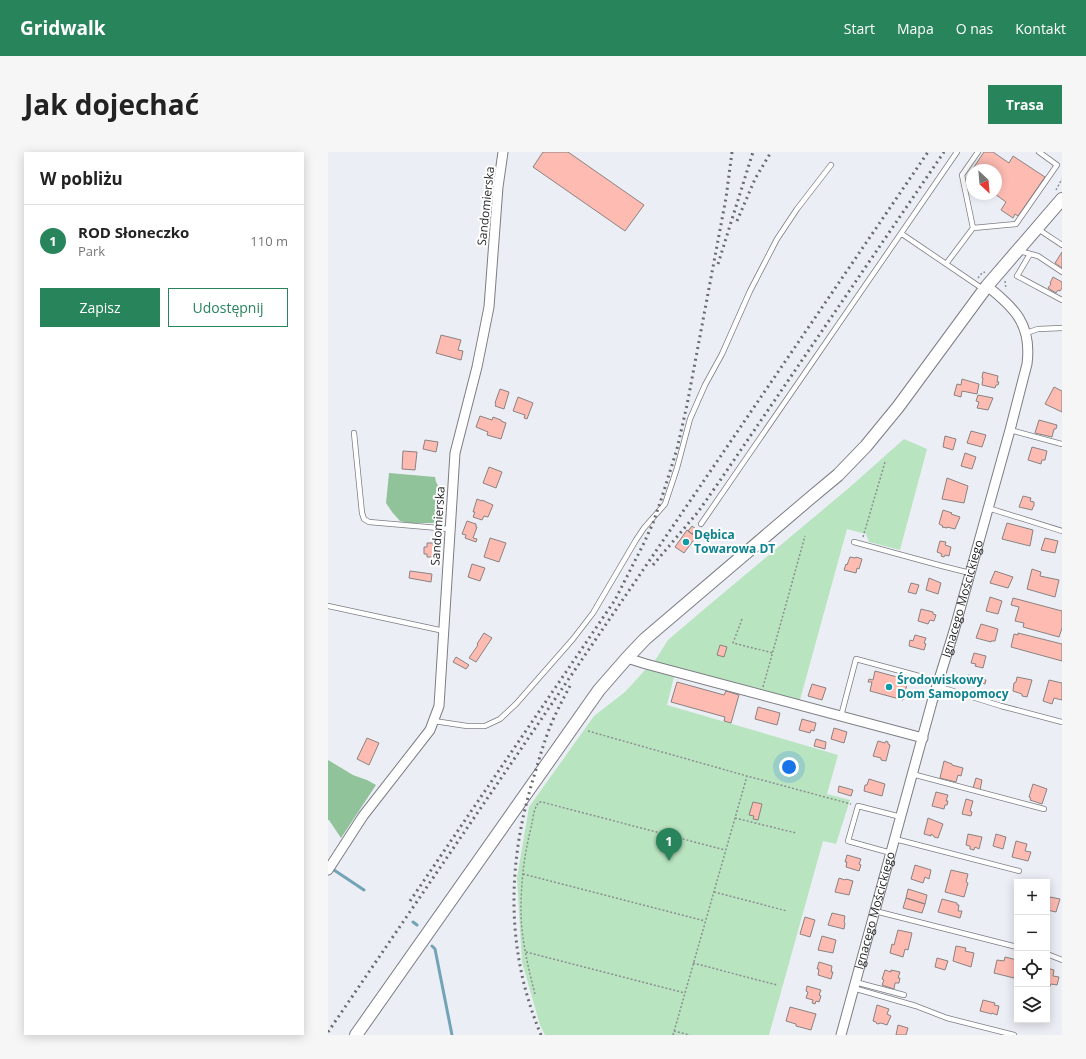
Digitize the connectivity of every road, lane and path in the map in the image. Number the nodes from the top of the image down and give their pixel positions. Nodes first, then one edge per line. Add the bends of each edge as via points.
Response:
1 (503, 152) edge
2 (957, 152) edge
3 (978, 152) edge
4 (1039, 152) edge
5 (831, 164) dead end
6 (1062, 199) edge
7 (973, 228) junction
8 (1037, 228) junction
9 (902, 234) junction
10 (1062, 245) edge
11 (1017, 251) junction
12 (1030, 254) junction
13 (946, 264) junction
14 (1062, 272) edge
15 (985, 288) junction
16 (1062, 300) edge
17 (1062, 328) edge
18 (1026, 332) junction
19 (1010, 430) junction
20 (354, 433) dead end
21 (1062, 444) edge
22 (885, 462) dead end
23 (988, 508) junction
24 (701, 524) dead end
25 (450, 529) junction
26 (1062, 530) edge
27 (805, 536) dead end
28 (854, 542) dead end
29 (861, 544) junction
30 (970, 573) junction
31 (328, 606) edge
32 (742, 619) dead end
33 (444, 632) junction
34 (773, 653) junction
35 (627, 658) junction
36 (938, 684) junction
37 (761, 695) junction
38 (841, 716) junction
39 (434, 721) junction
40 (1062, 722) edge
41 (588, 731) dead end
42 (923, 738) junction
43 (912, 774) junction
44 (747, 776) junction
45 (858, 806) junction
46 (1044, 809) dead end
47 (900, 817) junction
48 (734, 818) junction
49 (796, 833) dead end
50 (895, 839) junction
51 (726, 850) junction
52 (891, 853) junction
53 (328, 870) edge
54 (1019, 871) dead end
55 (523, 874) junction
56 (714, 892) junction
57 (787, 910) dead end
58 (875, 911) junction
59 (705, 921) junction
60 (1014, 946) edge
61 (525, 952) junction
62 (1050, 955) edge
63 (1062, 960) edge
64 (694, 963) junction
65 (777, 984) dead end
66 (854, 985) junction
67 (685, 993) junction
68 (535, 994) dead end
69 (904, 995) dead end
70 (674, 1031) junction
71 (356, 1035) edge
72 (673, 1035) edge
73 (690, 1035) edge
74 (841, 1035) edge
75 (1014, 1035) edge

1 - 25 street, Sandomierska via 489,307 455,453
2 - 9 lane
3 - 7 lane via 962,175
4 - 7 lane via 1057,165 1016,224
5 - 39 lane via 777,239 690,419 665,504 636,540 593,613 516,704 500,719 485,726
6 - 8 street
7 - 13 lane
8 - 10 lane
8 - 11 street
9 - 13 lane
9 - 24 lane
11 - 12 lane
11 - 15 street
12 - 14 lane via 1038,256
12 - 16 lane via 1017,276
13 - 15 lane
15 - 18 street, Ignacego Mościckiego via 1001,297 1016,312
15 - 35 street via 898,407 838,475 661,625
17 - 18 lane
18 - 19 street, Ignacego Mościckiego via 1027,364
19 - 21 lane
19 - 23 street, Ignacego Mościckiego
20 - 25 lane via 364,518 369,522
22 - 29 path
23 - 26 lane
23 - 30 street, Ignacego Mościckiego
25 - 33 street, Sandomierska
27 - 34 path
28 - 29 lane
29 - 30 lane
30 - 36 street, Ignacego Mościckiego
31 - 33 lane
32 - 34 path via 733,643
33 - 39 street, Sandomierska via 439,706
34 - 37 path
35 - 37 street
35 - 71 street via 599,690
36 - 38 lane via 919,676 856,659
36 - 40 lane via 1001,706
36 - 42 street, Ignacego Mościckiego
37 - 38 street
38 - 42 street
39 - 53 street, Sandomierska via 430,730 363,816
41 - 44 path
42 - 43 street, Ignacego Mościckiego
43 - 46 lane
43 - 47 street, Ignacego Mościckiego
44 - 45 path
44 - 48 path
45 - 47 lane
45 - 52 lane via 848,841
47 - 50 street, Ignacego Mościckiego
48 - 49 path
48 - 51 path
50 - 52 street, Ignacego Mościckiego
50 - 54 lane
51 - 55 path via 539,802
51 - 56 path
52 - 58 street, Ignacego Mościckiego
55 - 59 path
55 - 61 path via 521,911
56 - 57 path
56 - 59 path
58 - 60 lane
58 - 66 street, Ignacego Mościckiego
59 - 64 path
61 - 67 path
61 - 68 path
62 - 63 lane
64 - 65 path
64 - 67 path
66 - 69 lane
66 - 74 street, Ignacego Mościckiego
66 - 75 lane via 947,1018
67 - 70 path
70 - 72 path
70 - 73 path

